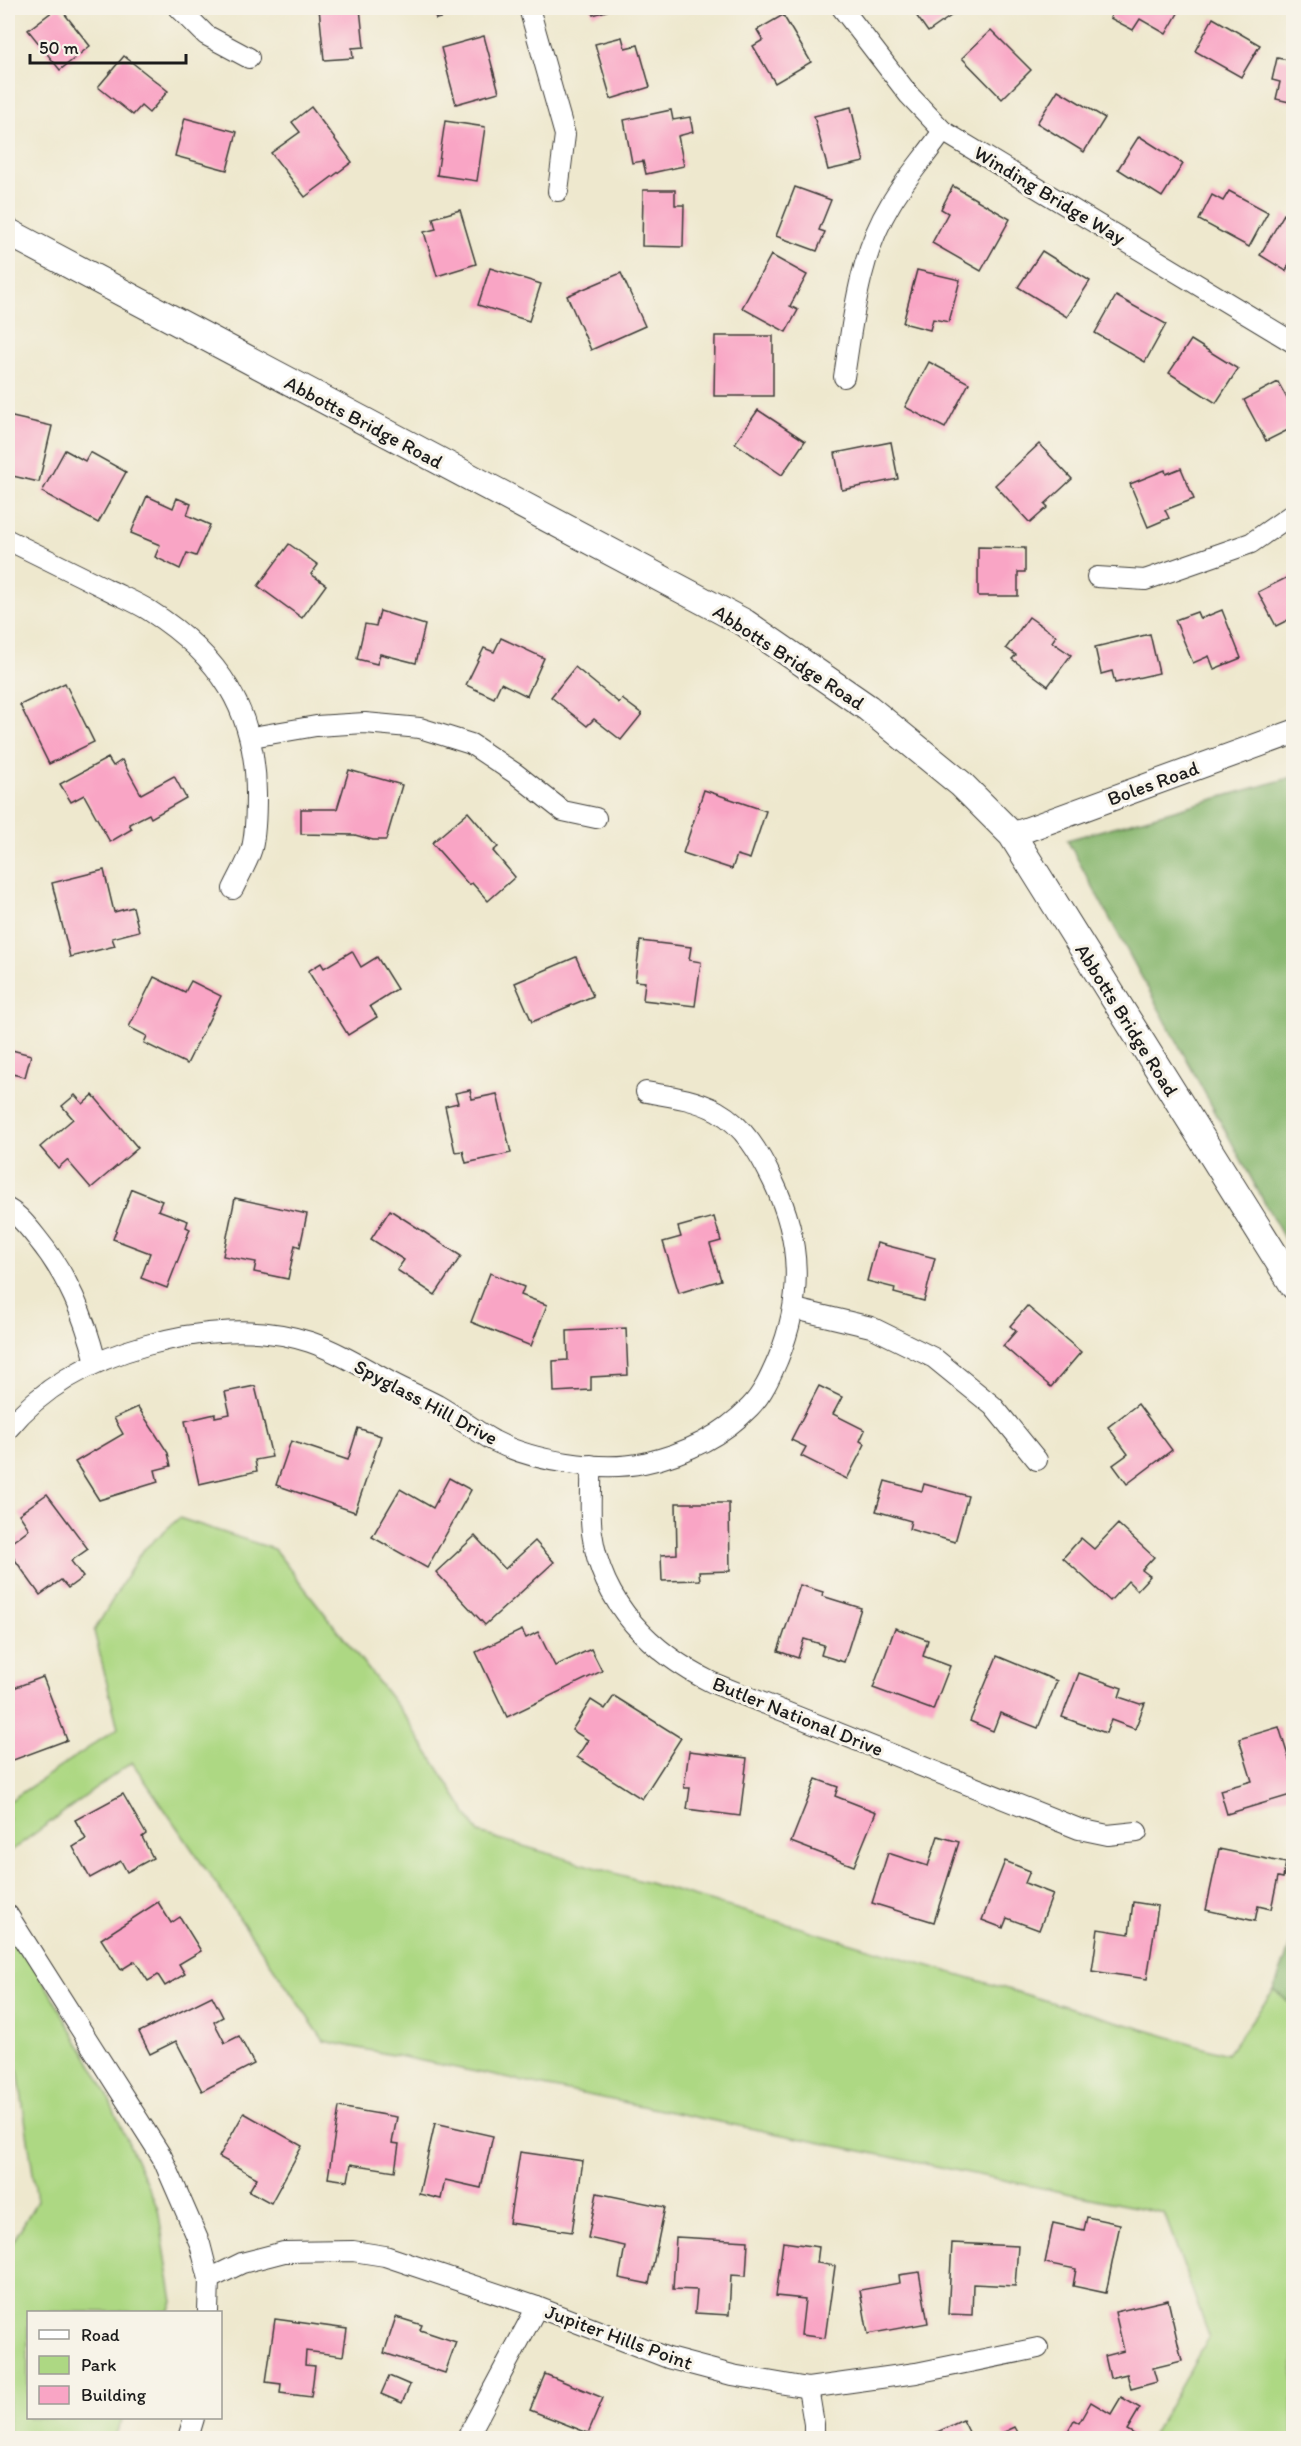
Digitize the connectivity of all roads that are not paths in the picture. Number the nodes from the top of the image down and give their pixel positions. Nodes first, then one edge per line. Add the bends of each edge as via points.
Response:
1 (179, 8) edge
2 (529, 8) edge
3 (842, 8) edge
4 (249, 58) dead end
5 (943, 131) junction
6 (558, 191) dead end
7 (8, 232) edge
8 (1293, 343) edge
9 (844, 377) dead end
10 (1293, 513) edge
11 (8, 540) edge
12 (1097, 577) dead end
13 (1293, 732) edge
14 (252, 737) junction
15 (596, 818) dead end
16 (1012, 835) junction
17 (233, 889) dead end
18 (646, 1092) dead end
19 (8, 1209) edge
20 (1293, 1286) edge
21 (795, 1309) junction
22 (96, 1362) junction
23 (8, 1429) edge
24 (1037, 1460) dead end
25 (591, 1465) junction
26 (1137, 1832) dead end
27 (8, 1915) edge
28 (208, 2279) junction
29 (537, 2307) junction
30 (208, 2311) edge
31 (1038, 2348) dead end
32 (808, 2388) junction
33 (194, 2419) edge
34 (188, 2439) edge
35 (467, 2439) edge
36 (814, 2439) edge

1 - 4 street via 206,35
2 - 6 street via 565,135
3 - 5 street, Winding Bridge Way via 909,95
5 - 8 street, Winding Bridge Way
5 - 9 street via 890,204 869,248
7 - 16 main road, Abbotts Bridge Road via 745,623 876,714 961,784
10 - 12 street via 1251,543 1145,580
11 - 14 street via 149,610 185,637 230,687
13 - 16 street, Boles Road
14 - 15 street via 316,726 365,723 420,728 471,744 563,811
14 - 17 street via 255,825 252,848
16 - 20 main road, Abbotts Bridge Road
18 - 21 street, Spyglass Hill Drive via 684,1098 718,1111 746,1134 761,1156 788,1214 795,1253
19 - 22 street via 55,1260 85,1322
21 - 24 street via 871,1327 934,1358 993,1406
21 - 25 street, Spyglass Hill Drive via 772,1374 753,1404 729,1427 669,1458 633,1465
22 - 23 street, Spyglass Hill Drive via 63,1378 23,1410
22 - 25 street, Spyglass Hill Drive via 168,1339 219,1331 270,1333 310,1342 350,1360 496,1442 550,1460
25 - 26 street, Butler National Drive via 593,1536 608,1587 640,1633 681,1667 1079,1829 1108,1835
27 - 28 street via 162,2157 200,2244
28 - 29 street, Jupiter Hills Point via 242,2263 284,2252 353,2251 417,2265
28 - 30 street
29 - 32 street, Jupiter Hills Point via 668,2358 732,2375
29 - 35 street
31 - 32 street, Jupiter Hills Point via 916,2373
32 - 36 street
33 - 34 street

